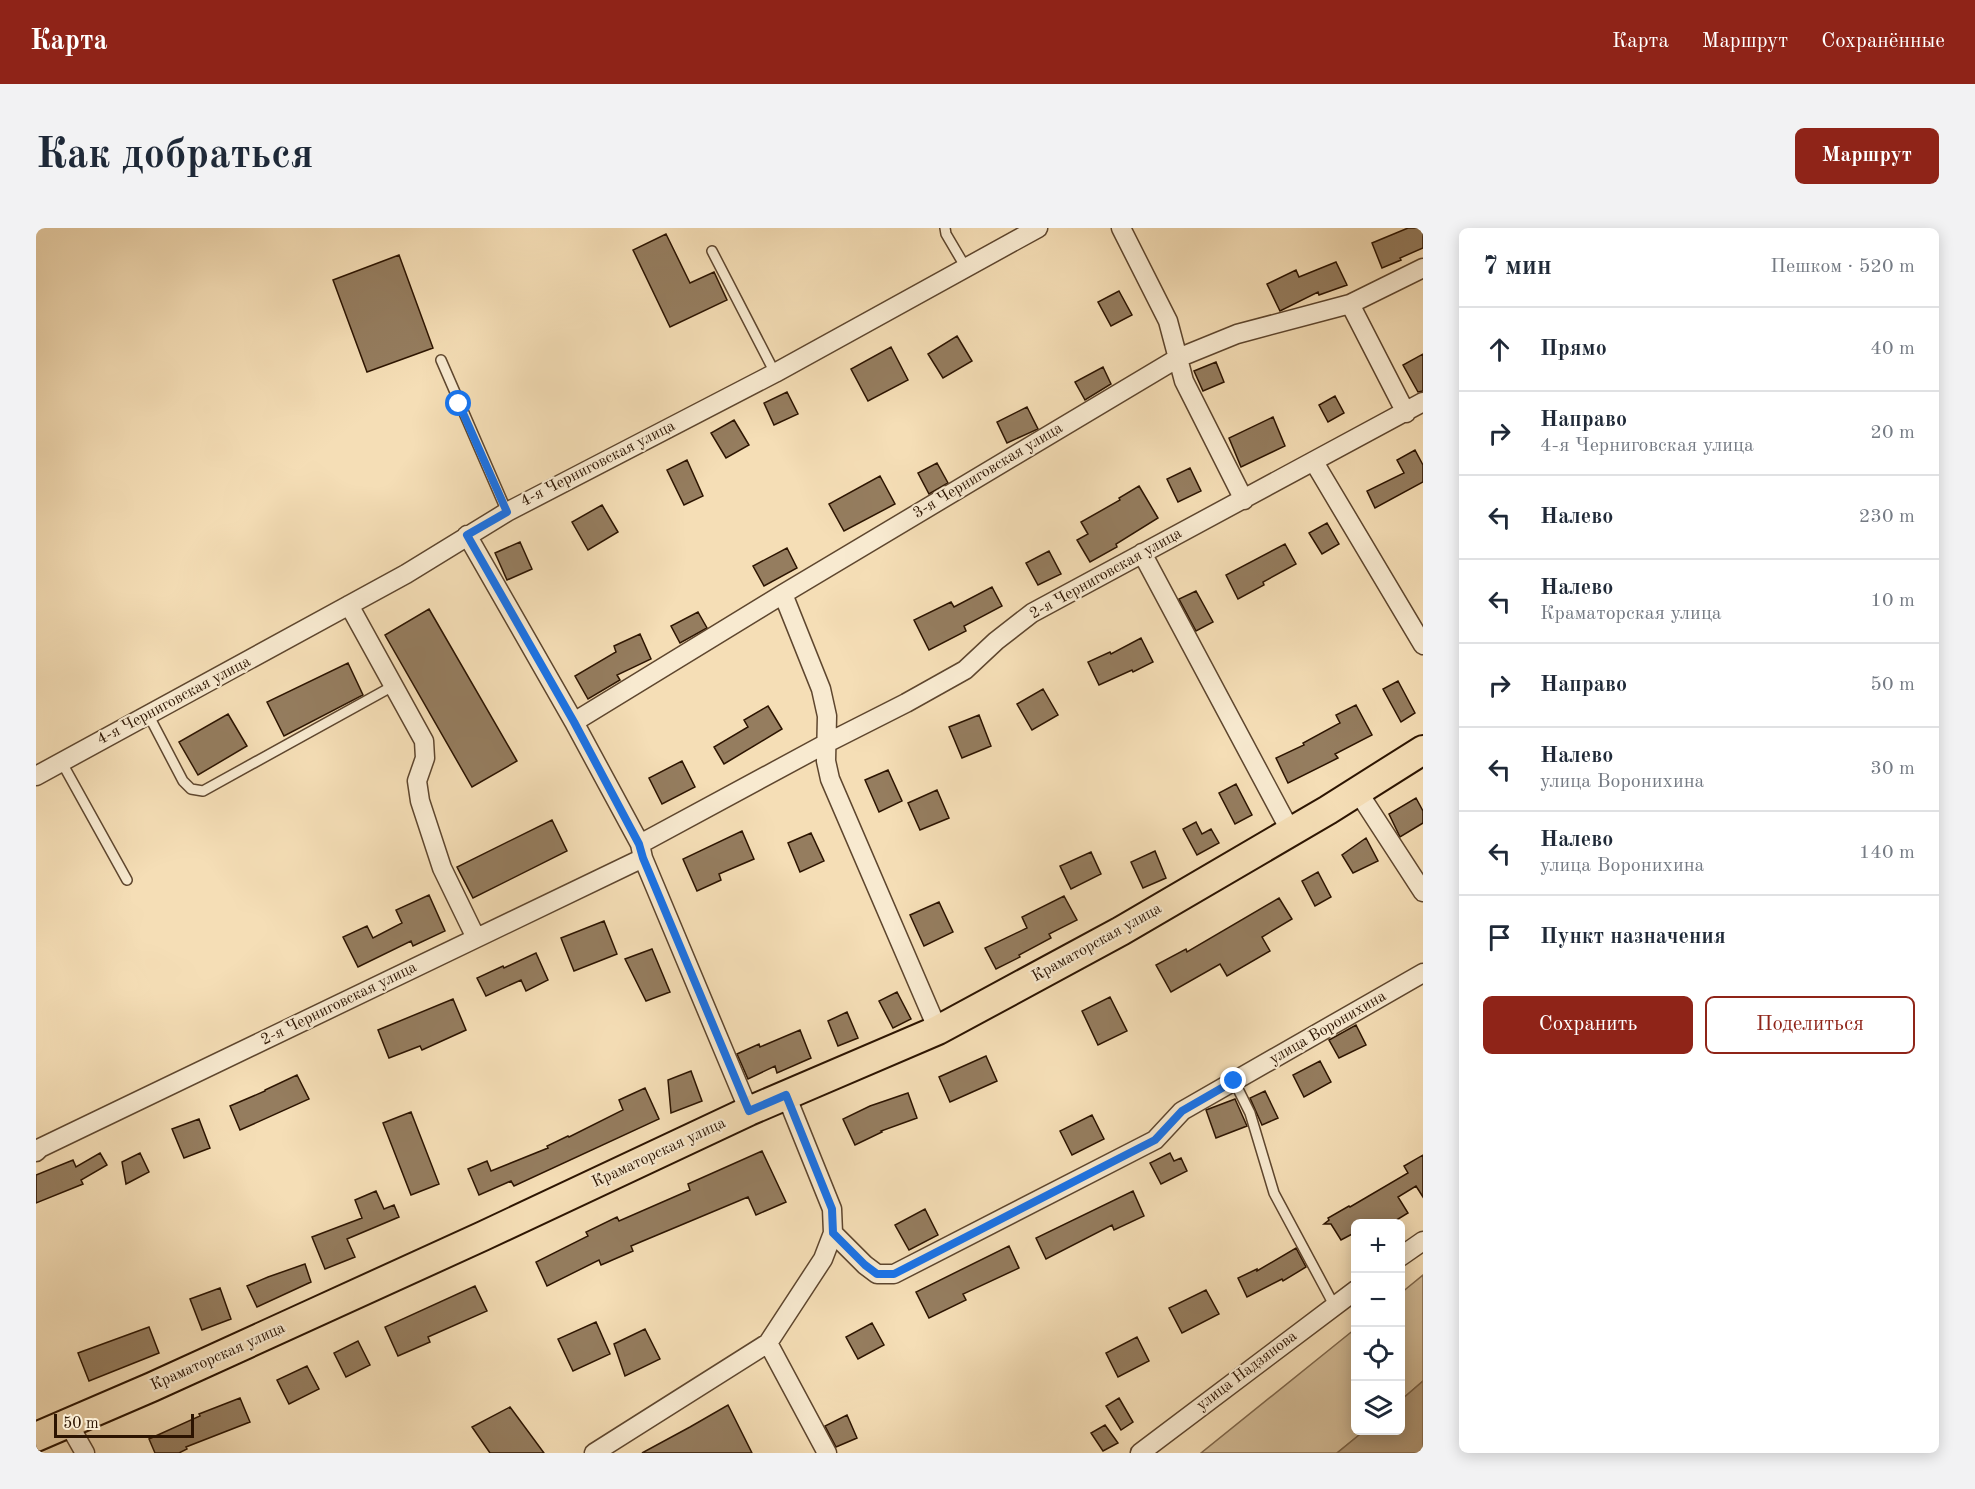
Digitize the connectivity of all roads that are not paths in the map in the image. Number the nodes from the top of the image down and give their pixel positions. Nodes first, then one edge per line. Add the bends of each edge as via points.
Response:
1 (945, 228) edge
2 (1038, 228) edge
3 (1121, 228) edge
4 (712, 251) dead end
5 (966, 268) junction
6 (1423, 268) edge
7 (1350, 304) junction
8 (1178, 358) junction
9 (441, 360) dead end
10 (775, 373) junction
11 (1423, 402) edge
12 (1406, 413) junction
13 (1314, 462) junction
14 (1244, 500) junction
15 (507, 512) junction
16 (467, 535) junction
17 (1142, 553) junction
18 (783, 594) junction
19 (349, 605) junction
20 (1423, 645) edge
21 (393, 686) junction
22 (149, 716) junction
23 (574, 722) junction
24 (827, 743) junction
25 (1423, 750) edge
26 (61, 762) junction
27 (36, 776) edge
28 (1358, 792) junction
29 (1291, 832) junction
30 (641, 851) junction
31 (128, 880) dead end
32 (1423, 892) edge
33 (476, 938) junction
34 (1423, 973) edge
35 (938, 1030) junction
36 (1234, 1081) junction
37 (786, 1095) junction
38 (749, 1111) junction
39 (36, 1152) edge
40 (833, 1233) junction
41 (1423, 1241) edge
42 (1405, 1254) edge
43 (1351, 1293) edge
44 (1334, 1305) junction
45 (768, 1343) junction
46 (68, 1424) junction
47 (36, 1437) edge
48 (85, 1453) edge
49 (594, 1453) edge
50 (827, 1453) edge
51 (1140, 1453) edge

1 - 5 lane
2 - 5 street, 4-я Черниговская улица
3 - 8 street via 1168,321
4 - 10 lane
5 - 10 street, 4-я Черниговская улица
6 - 7 street, 3-я Черниговская улица
7 - 8 street, 3-я Черниговская улица via 1237,334
7 - 12 street
8 - 14 street via 1184,381
8 - 18 street, 3-я Черниговская улица
9 - 15 lane
10 - 15 street, 4-я Черниговская улица
11 - 12 street, 2-я Черниговская улица
12 - 13 street, 2-я Черниговская улица
13 - 14 street, 2-я Черниговская улица
13 - 20 street
14 - 17 street, 2-я Черниговская улица
15 - 16 street, 4-я Черниговская улица
16 - 19 street, 4-я Черниговская улица
16 - 23 street
17 - 24 street, 2-я Черниговская улица via 1032,613 965,670
17 - 29 street
18 - 23 street, 3-я Черниговская улица
18 - 24 street via 821,689
19 - 21 street
19 - 22 street, 4-я Черниговская улица
21 - 22 lane via 202,791 190,789 183,781
21 - 33 street via 424,741 425,758 417,781 420,801 433,845
22 - 26 street, 4-я Черниговская улица
23 - 30 street
24 - 30 street, 2-я Черниговская улица
24 - 35 street via 830,779
25 - 28 main road, Краматорская улица
26 - 27 street, 4-я Черниговская улица
26 - 31 lane
28 - 29 main road, Краматорская улица
28 - 32 street
29 - 35 main road, Краматорская улица via 1121,931
30 - 33 street, 2-я Черниговская улица
30 - 38 street
33 - 39 street, 2-я Черниговская улица
34 - 36 street, улица Воронихина
35 - 37 main road, Краматорская улица
36 - 40 street, улица Воронихина via 1182,1111 1155,1140 894,1274 877,1274
36 - 44 lane via 1250,1113 1274,1193
37 - 38 main road, Краматорская улица
37 - 40 street via 832,1209
38 - 46 main road, Краматорская улица
40 - 45 street via 824,1259
41 - 42 street
43 - 44 street, улица Надзянова
44 - 51 street, улица Надзянова
45 - 49 street
45 - 50 street
46 - 47 main road, Краматорская улица
46 - 48 street

